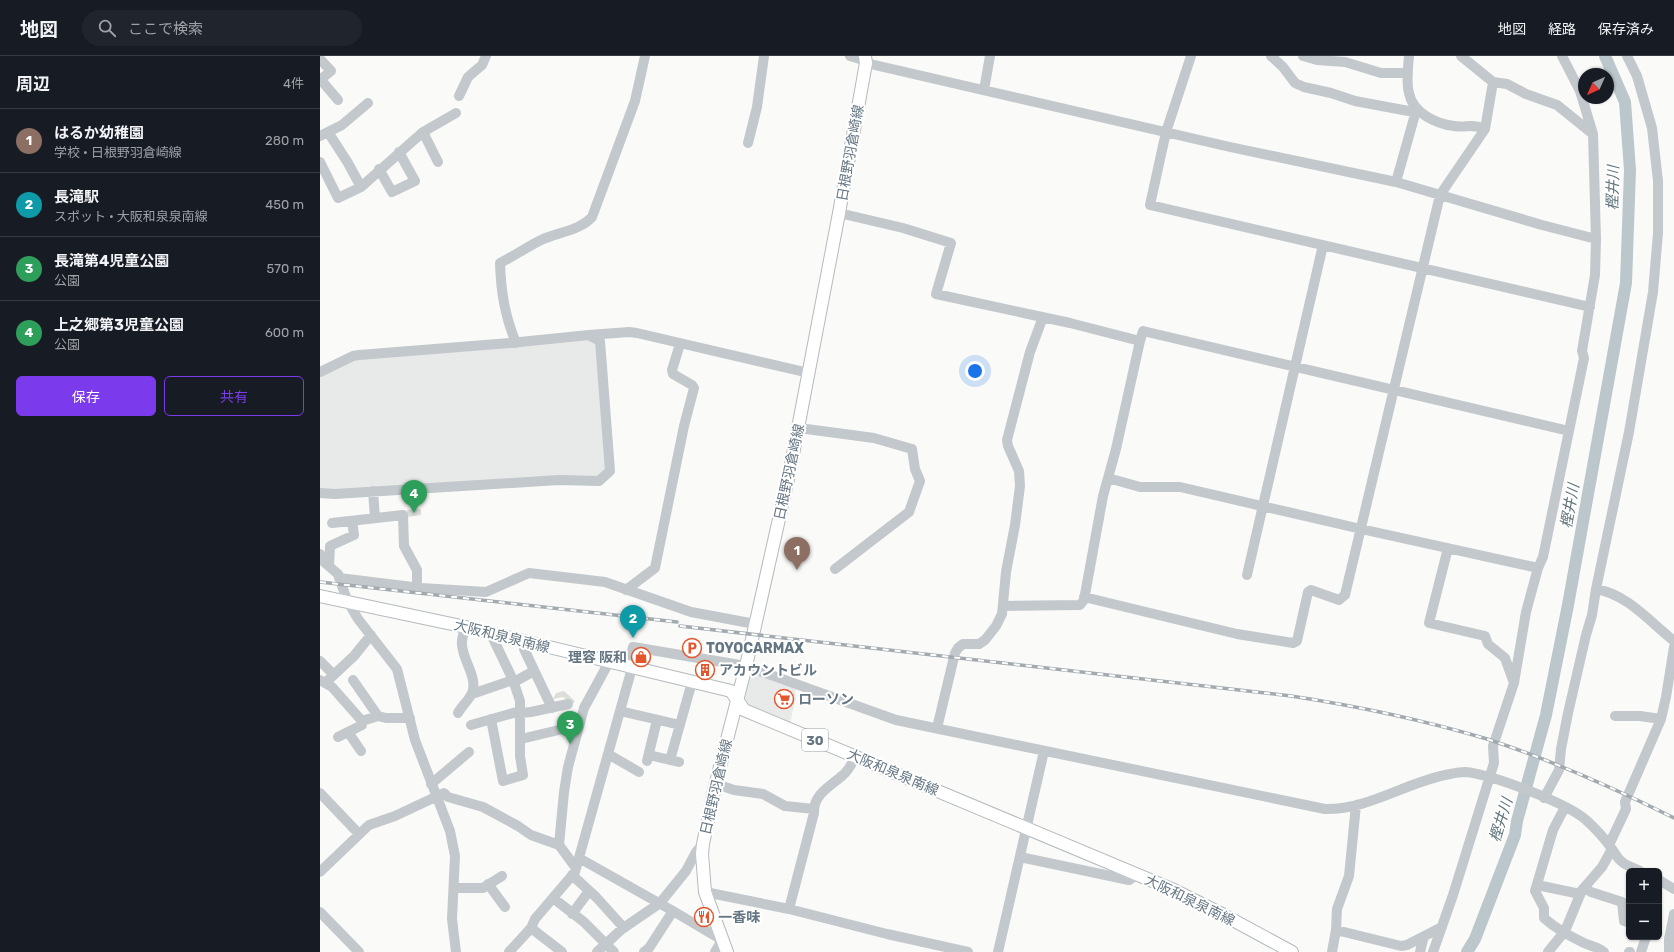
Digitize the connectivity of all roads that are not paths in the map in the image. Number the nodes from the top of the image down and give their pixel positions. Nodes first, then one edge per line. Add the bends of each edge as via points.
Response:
1 (486, 56) edge
2 (645, 56) edge
3 (764, 56) edge
4 (850, 56) edge
5 (990, 56) edge
6 (1191, 56) edge
7 (1271, 56) edge
8 (1303, 56) edge
9 (1409, 56) edge
10 (1461, 56) edge
11 (1562, 56) edge
12 (1627, 56) edge
13 (320, 59) edge
14 (866, 60) edge
15 (1408, 73) junction
16 (320, 80) edge
17 (1493, 82) junction
18 (984, 90) junction
19 (459, 96) dead end
20 (338, 100) dead end
21 (368, 103) dead end
22 (1415, 109) junction
23 (456, 113) dead end
24 (1485, 129) junction
25 (423, 132) junction
26 (1166, 132) junction
27 (324, 134) edge
28 (1593, 134) junction
29 (748, 144) dead end
30 (399, 152) junction
31 (320, 162) edge
32 (438, 162) dead end
33 (379, 169) junction
34 (1396, 182) junction
35 (361, 187) junction
36 (1440, 195) junction
37 (839, 213) junction
38 (1596, 239) junction
39 (1324, 245) junction
40 (1422, 269) junction
41 (1590, 307) junction
42 (1042, 317) junction
43 (590, 335) junction
44 (1140, 341) junction
45 (516, 343) junction
46 (680, 344) junction
47 (1295, 366) junction
48 (320, 372) edge
49 (809, 373) junction
50 (1394, 390) junction
51 (799, 428) junction
52 (1570, 431) junction
53 (1108, 478) junction
54 (373, 491) junction
55 (320, 493) edge
56 (1262, 507) junction
57 (375, 518) junction
58 (352, 520) junction
59 (332, 523) dead end
60 (1360, 529) junction
61 (1448, 548) junction
62 (320, 554) edge
63 (329, 566) junction
64 (1538, 568) junction
65 (835, 569) dead end
66 (1247, 575) dead end
67 (339, 578) junction
68 (417, 588) junction
69 (1596, 589) junction
70 (626, 590) junction
71 (320, 596) edge
72 (1084, 597) junction
73 (347, 600) junction
74 (1003, 606) junction
75 (755, 624) junction
76 (466, 627) junction
77 (490, 632) junction
78 (370, 635) junction
79 (524, 641) junction
80 (1674, 641) edge
81 (1674, 647) edge
82 (320, 661) edge
83 (609, 662) junction
84 (746, 666) junction
85 (630, 667) junction
86 (534, 671) junction
87 (334, 675) junction
88 (353, 680) dead end
89 (513, 681) junction
90 (322, 682) edge
91 (692, 682) junction
92 (1514, 683) junction
93 (472, 694) junction
94 (737, 698) junction
95 (568, 704) dead end
96 (552, 708) junction
97 (620, 711) junction
98 (520, 712) junction
99 (458, 714) dead end
100 (378, 716) junction
101 (1615, 716) dead end
102 (410, 718) junction
103 (491, 719) junction
104 (1661, 719) junction
105 (657, 720) junction
106 (362, 721) junction
107 (471, 725) dead end
108 (680, 725) junction
109 (567, 728) dead end
110 (937, 728) junction
111 (348, 732) junction
112 (338, 737) dead end
113 (521, 739) junction
114 (361, 751) dead end
115 (1044, 751) junction
116 (470, 752) dead end
117 (608, 754) junction
118 (856, 756) junction
119 (639, 772) dead end
120 (1490, 778) junction
121 (431, 784) junction
122 (716, 784) junction
123 (320, 793) edge
124 (436, 796) junction
125 (1542, 797) junction
126 (1356, 806) junction
127 (1565, 807) junction
128 (814, 809) junction
129 (1027, 828) junction
130 (359, 834) junction
131 (703, 844) junction
132 (559, 845) junction
133 (1610, 847) junction
134 (1020, 857) junction
135 (576, 867) junction
136 (1635, 868) edge
137 (320, 872) edge
138 (1138, 874) junction
139 (502, 876) dead end
140 (1662, 882) edge
141 (488, 884) junction
142 (1537, 885) junction
143 (454, 888) junction
144 (1674, 889) edge
145 (1582, 891) junction
146 (589, 892) junction
147 (705, 892) junction
148 (553, 898) junction
149 (660, 903) junction
150 (505, 907) dead end
151 (789, 909) junction
152 (673, 911) junction
153 (320, 912) edge
154 (572, 914) junction
155 (1674, 914) edge
156 (1626, 921) edge
157 (1442, 927) junction
158 (532, 928) junction
159 (624, 928) junction
160 (1336, 930) junction
161 (1564, 932) junction
162 (1424, 936) junction
163 (722, 940) junction
164 (1645, 940) edge
165 (606, 944) junction
166 (359, 952) edge
167 (456, 952) edge
168 (509, 952) edge
169 (562, 952) edge
170 (597, 952) edge
171 (614, 952) edge
172 (644, 952) edge
173 (715, 952) edge
174 (727, 952) edge
175 (968, 952) edge
176 (998, 952) edge
177 (1292, 952) edge
178 (1332, 952) edge
179 (1420, 952) edge
180 (1433, 952) edge
181 (1548, 952) edge
182 (1604, 952) edge
183 (1641, 952) edge
184 (1669, 952) edge

1 - 19 street via 482,65 468,77
2 - 45 street via 635,100 592,217 578,227 540,240 500,264 507,319
3 - 29 street via 757,107
4 - 14 street
5 - 18 street
6 - 26 street
7 - 22 street via 1295,82 1304,87 1355,101
8 - 15 street via 1345,62 1381,73
9 - 15 street
10 - 17 street
11 - 28 street via 1580,91
12 - 69 street via 1637,76 1652,128 1658,181 1658,233 1653,292 1629,432
13 - 16 street via 331,71
14 - 18 street
14 - 37 main road, 日根野羽倉崎線
15 - 22 street via 1409,94
16 - 20 street
17 - 24 street
17 - 28 street via 1507,84 1557,105
18 - 26 street
21 - 27 street via 342,125
22 - 24 street via 1440,123 1455,126 1475,125
22 - 34 street
23 - 25 street
24 - 36 street
25 - 30 street
25 - 32 street
26 - 34 street
26 - 39 street via 1150,205
27 - 35 street via 348,163
28 - 38 street
30 - 33 street
30 - 33 street via 415,181 392,192
31 - 35 street via 338,198
33 - 35 street
34 - 36 street
36 - 38 street
36 - 40 street
37 - 42 street via 904,228 951,243 936,294
37 - 49 main road, 日根野羽倉崎線
38 - 41 street via 1595,275
39 - 40 street
39 - 47 street
40 - 41 street
40 - 50 street
41 - 52 street via 1582,351 1584,358
42 - 44 street
42 - 74 street via 1007,440 1019,471 1020,486
43 - 45 street
43 - 46 street via 629,332
43 - 54 street via 600,341 610,471 599,481 559,480
44 - 47 street via 1143,331
44 - 53 street
45 - 48 street via 359,355
46 - 49 street
46 - 70 street via 673,374 694,388 655,568
47 - 50 street
47 - 56 street
49 - 51 main road, 日根野羽倉崎線
50 - 52 street
50 - 60 street
51 - 65 street via 874,438 912,449 920,482 909,512
51 - 75 main road, 日根野羽倉崎線
52 - 64 street via 1543,557
53 - 56 street via 1140,487 1180,487
53 - 72 street
54 - 55 street
54 - 57 street
56 - 60 street
56 - 66 street
57 - 58 street
57 - 68 street via 403,515 404,546 417,570
58 - 59 street
58 - 63 street via 354,535 330,546
60 - 61 street
60 - 72 street via 1345,595 1339,600 1311,590 1308,592 1297,641 1293,642 1237,634
61 - 64 street
61 - 92 street via 1430,623 1485,636 1488,644 1505,658
62 - 63 street
63 - 67 street
64 - 92 street via 1526,612
67 - 68 street
67 - 73 street
68 - 70 street via 486,592 529,573 605,582
69 - 80 street via 1613,593 1626,601
69 - 125 street via 1592,616 1568,713 1559,770
70 - 75 street via 692,612
71 - 73 main road, 大阪和泉泉南線 / 30
72 - 74 street via 1080,605
73 - 76 main road, 大阪和泉泉南線 / 30
73 - 78 street
74 - 110 street via 996,626 985,640 979,644 963,644 955,653
75 - 84 main road, 日根野羽倉崎線
76 - 77 main road, 大阪和泉泉南線 / 30
76 - 93 street via 462,646 473,682
77 - 79 main road, 大阪和泉泉南線 / 30
77 - 89 street
78 - 87 street via 354,656
78 - 102 street via 397,668
79 - 83 main road, 大阪和泉泉南線 / 30
79 - 86 street via 524,649
81 - 104 street
82 - 87 street
83 - 85 main road, 大阪和泉泉南線 / 30
83 - 132 street via 584,708 568,767
84 - 85 street via 633,647
84 - 94 main road, 日根野羽倉崎線
84 - 110 street via 896,720
85 - 91 main road, 大阪和泉泉南線 / 30
85 - 97 street
86 - 89 street
86 - 96 street
87 - 90 street
88 - 100 street
89 - 93 street
89 - 98 street via 520,701
90 - 106 street via 332,687
91 - 94 main road, 大阪和泉泉南線 / 30 via 731,691
91 - 108 street
92 - 120 street via 1493,746 1494,764
93 - 99 street
94 - 118 main road, 大阪和泉泉南線 / 30 via 744,710
94 - 122 main road, 日根野羽倉崎線
95 - 96 street
96 - 98 street
97 - 105 street
97 - 117 street
98 - 103 street
98 - 113 street
100 - 102 street
100 - 106 street
101 - 104 street
102 - 121 street
103 - 107 street
103 - 113 street via 503,781 524,775 520,756
104 - 133 street via 1625,802 1626,809
105 - 108 street
105 - 108 street via 648,758 675,761
106 - 111 street via 362,725
109 - 113 street
110 - 115 street
111 - 112 street
111 - 114 street
115 - 126 street via 1326,809 1338,810
115 - 129 street
116 - 121 street
117 - 119 street
117 - 135 street
118 - 128 street via 844,774 817,797
118 - 129 main road, 大阪和泉泉南線 / 30
120 - 125 street
120 - 126 street via 1465,772 1450,774
120 - 157 street
121 - 124 street
122 - 128 street via 734,790 763,794 785,806
122 - 131 main road, 日根野羽倉崎線
123 - 130 street
124 - 130 street via 395,816 369,825
124 - 132 street via 444,793 448,797 483,807 531,835
124 - 143 street via 450,831 455,856
125 - 127 street
126 - 160 street via 1349,876 1337,909
127 - 133 street via 1586,820
127 - 142 street via 1553,830
128 - 151 street
129 - 134 street
129 - 138 main road, 大阪和泉泉南線 / 30
130 - 137 street
131 - 147 main road, 日根野羽倉崎線
131 - 149 street via 686,871
132 - 135 street
133 - 136 street via 1620,860
133 - 145 street via 1602,867
134 - 138 street via 1129,880
134 - 176 street
135 - 146 street
135 - 148 street
135 - 149 street
138 - 177 main road, 大阪和泉泉南線 / 30 via 1199,902
139 - 141 street
140 - 144 street
141 - 143 street via 483,888
141 - 150 street
142 - 145 street
142 - 161 street via 1535,891 1544,908 1544,918
143 - 167 street via 452,919
145 - 156 street via 1622,902
145 - 161 street
146 - 154 street
146 - 159 street via 596,896
147 - 151 street
147 - 163 main road, 日根野羽倉崎線
148 - 154 street
148 - 158 street via 535,919
149 - 152 street
149 - 159 street
151 - 175 street
152 - 163 street
152 - 172 street
153 - 166 street
154 - 165 street
155 - 184 street
157 - 162 street
157 - 180 street
158 - 168 street
158 - 169 street
159 - 165 street
160 - 162 street via 1401,946
160 - 178 street
161 - 181 street
161 - 182 street
162 - 179 street
163 - 173 street
163 - 174 main road, 日根野羽倉崎線
164 - 183 street
165 - 170 street
165 - 171 street

